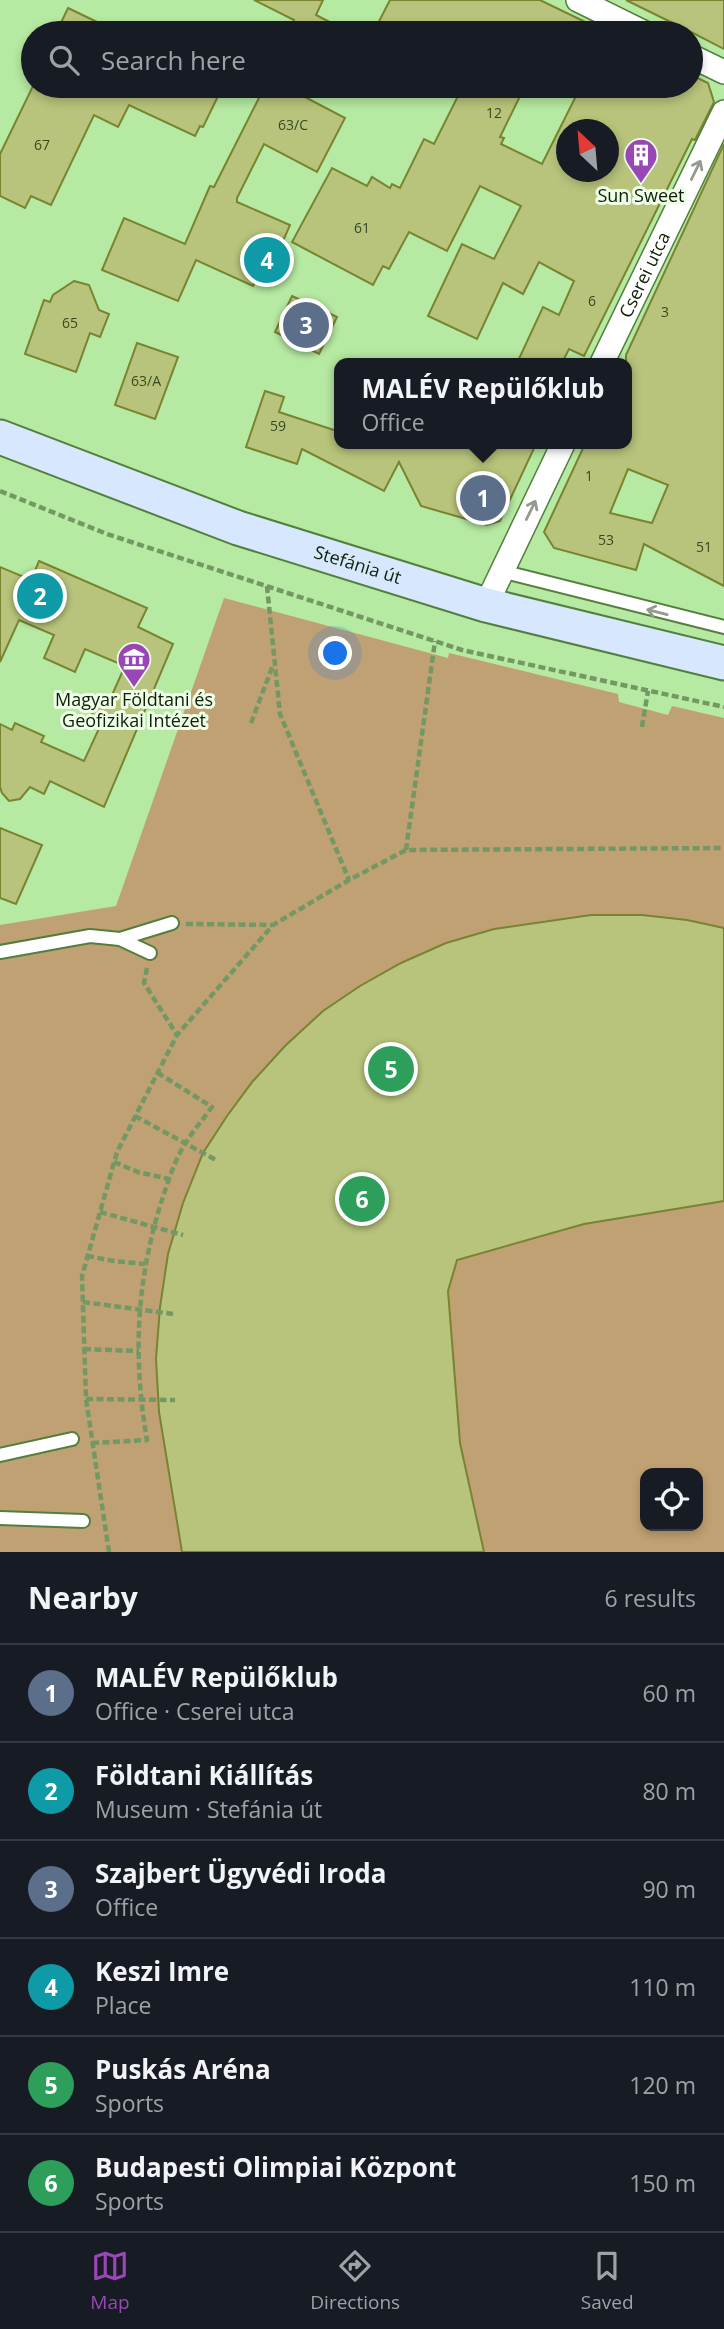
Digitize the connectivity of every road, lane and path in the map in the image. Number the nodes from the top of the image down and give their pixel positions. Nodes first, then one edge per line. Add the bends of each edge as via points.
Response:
1 (578, 0) edge
2 (621, 21) edge
3 (703, 62) edge
4 (724, 72) edge
5 (724, 112) edge
6 (604, 358) edge
7 (0, 437) edge
8 (561, 449) edge
9 (0, 491) edge
10 (501, 571) junction
11 (267, 586) junction
12 (485, 605) junction
13 (724, 627) edge
14 (435, 641) junction
15 (274, 663) junction
16 (724, 663) edge
17 (648, 691) junction
18 (724, 707) edge
19 (251, 723) dead end
20 (642, 727) dead end
21 (724, 848) edge
22 (406, 850) junction
23 (349, 880) junction
24 (172, 923) joint
25 (273, 925) junction
26 (120, 939) junction
27 (0, 952) edge
28 (150, 953) joint
29 (177, 1035) junction
30 (158, 1073) junction
31 (135, 1116) junction
32 (185, 1143) junction
33 (216, 1160) dead end
34 (114, 1162) junction
35 (169, 1178) junction
36 (100, 1212) junction
37 (153, 1228) junction
38 (183, 1235) dead end
39 (87, 1256) junction
40 (145, 1264) junction
41 (83, 1302) junction
42 (138, 1311) junction
43 (173, 1314) dead end
44 (84, 1349) junction
45 (139, 1351) junction
46 (86, 1399) junction
47 (140, 1400) junction
48 (175, 1400) dead end
49 (72, 1439) dead end
50 (92, 1443) junction
51 (0, 1455) edge
52 (0, 1518) edge
53 (83, 1521) dead end
54 (109, 1552) edge

1 - 2 street
3 - 4 street
6 -> 5 street, Cserei utca
7 - 12 street, Stefánia út via 238,528
10 -> 8 street
9 - 11 path via 107,534
10 - 12 street
13 -> 10 lane
11 - 14 path
11 - 15 path
12 - 16 street, Stefánia út
14 - 17 path
14 - 22 path
15 - 19 path
15 - 23 path via 280,714
17 - 18 path
17 - 20 path
21 - 22 path
22 - 23 path
23 - 25 path
24 - 25 path
24 - 26 lane
25 - 29 path
26 - 27 lane via 90,936
26 - 28 lane
28 - 29 path via 144,983
29 - 30 path
30 - 31 path
30 - 32 path via 212,1107
31 - 32 path
31 - 34 path
32 - 33 path
32 - 35 path
34 - 35 path
34 - 36 path
35 - 37 path
36 - 37 path
36 - 39 path
37 - 38 path
37 - 40 path
39 - 40 path
39 - 41 path
40 - 42 path
41 - 42 path
41 - 44 path
42 - 43 path
42 - 45 path
44 - 45 path
44 - 46 path
45 - 47 path
46 - 47 path
46 - 50 path
47 - 48 path
47 - 50 path via 147,1440
49 - 51 lane
50 - 54 path
52 - 53 lane

